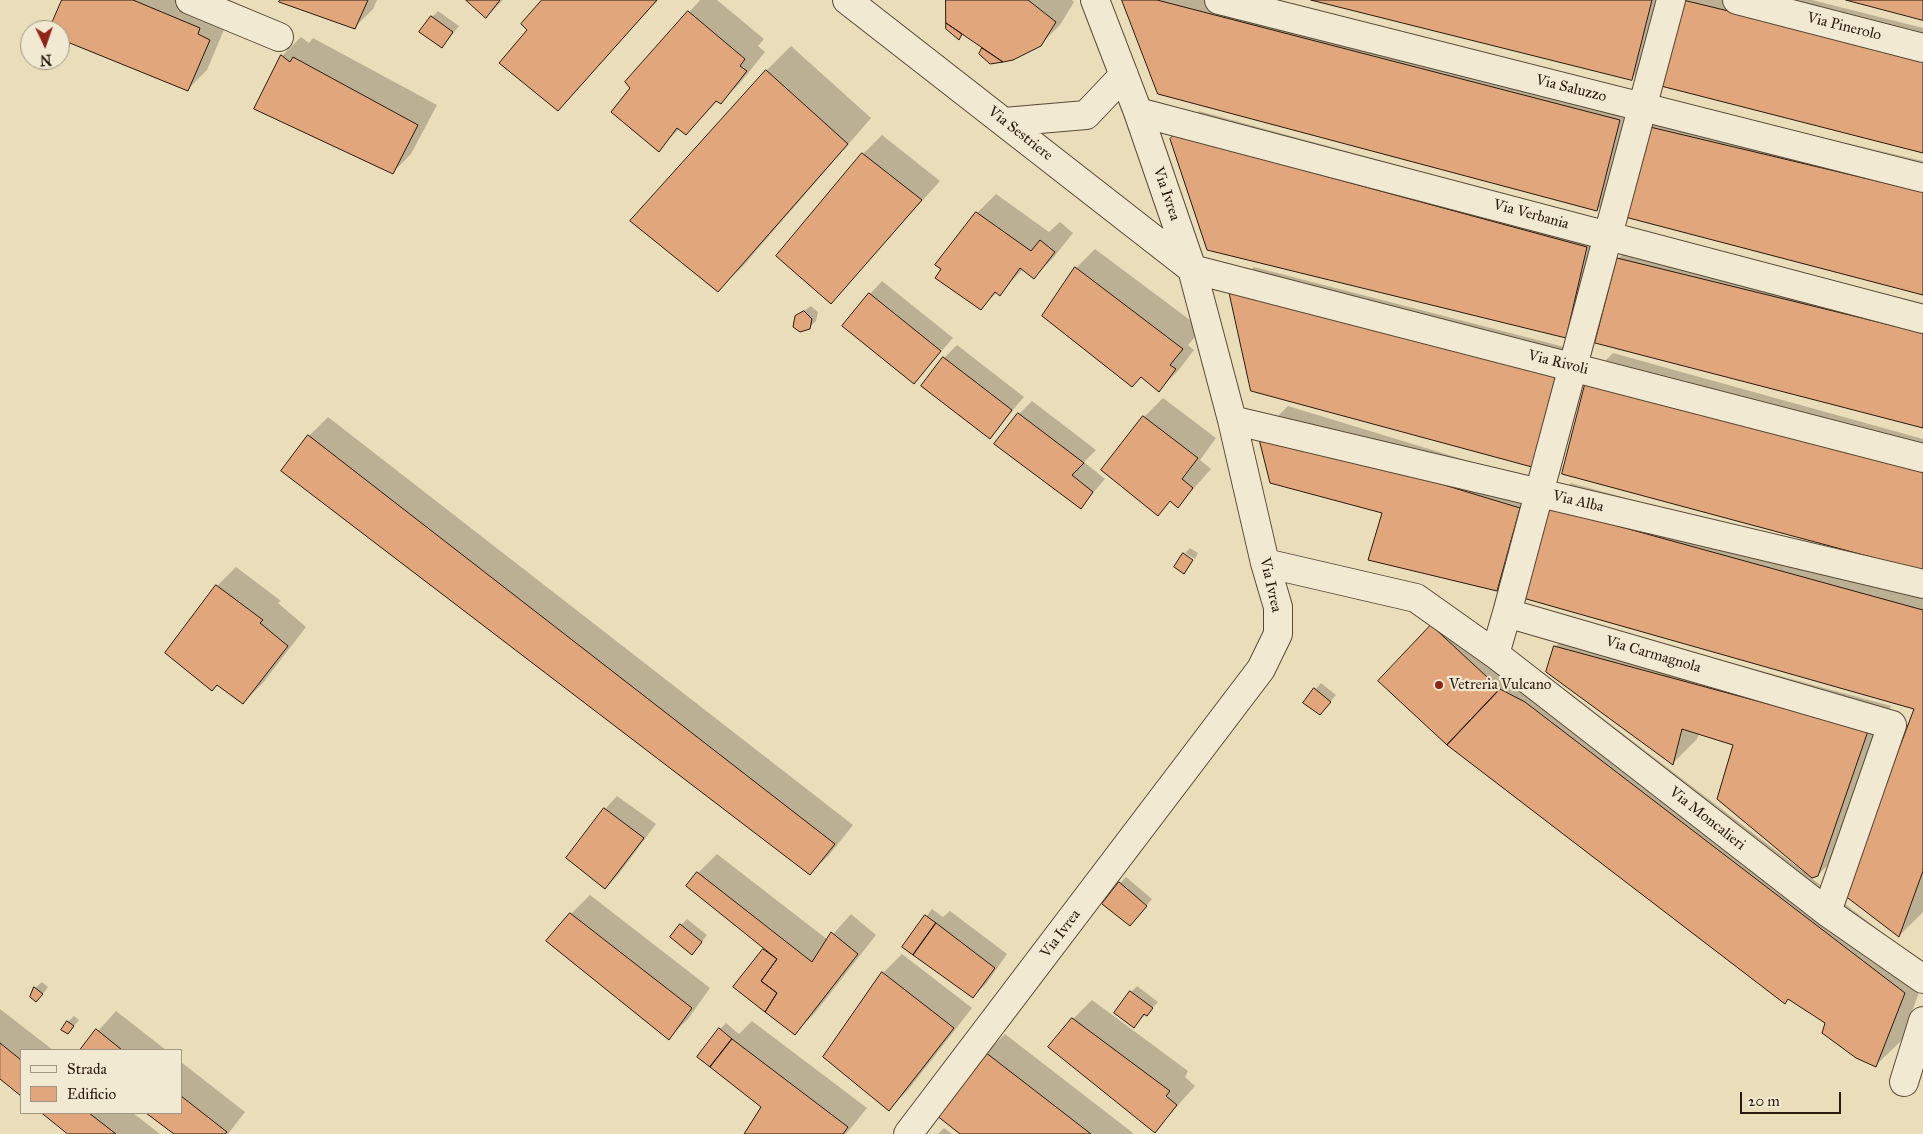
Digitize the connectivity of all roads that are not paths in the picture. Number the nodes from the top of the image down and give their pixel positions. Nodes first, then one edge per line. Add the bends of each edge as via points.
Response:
1 (190, 0) edge
2 (847, 0) edge
3 (1095, 0) edge
4 (1219, 0) edge
5 (1670, 0) edge
6 (1737, 0) edge
7 (243, 10) edge
8 (279, 37) dead end
9 (1923, 48) edge
10 (1124, 75) junction
11 (1642, 107) junction
12 (1138, 112) junction
13 (1004, 122) junction
14 (1923, 178) edge
15 (1608, 236) junction
16 (1192, 269) junction
17 (1923, 319) edge
18 (1572, 367) junction
19 (1232, 420) junction
20 (1923, 458) edge
21 (1539, 493) junction
22 (1265, 563) junction
23 (1923, 584) edge
24 (1507, 613) junction
25 (1495, 654) junction
26 (1827, 912) junction
27 (1923, 979) edge
28 (1923, 1021) edge
29 (1904, 1082) dead end
30 (908, 1134) edge

1 - 7 street
2 - 13 street, Via Sestriere
3 - 10 street, Via Ivrea
4 - 11 street, Via Saluzzo
5 - 11 street
6 - 9 street, Via Pinerolo
7 - 8 street
10 - 12 street, Via Ivrea
10 - 13 street via 1086,115
11 - 14 street, Via Saluzzo
11 - 15 street
12 - 15 street, Via Verbania
12 - 16 street, Via Ivrea
13 - 16 street, Via Sestriere
15 - 17 street, Via Verbania
15 - 18 street
16 - 18 street, Via Rivoli
16 - 19 street, Via Ivrea
18 - 20 street, Via Rivoli
18 - 21 street
19 - 21 street, Via Alba
19 - 22 street, Via Ivrea
21 - 23 street, Via Alba
21 - 24 street
22 - 25 street via 1416,598
22 - 30 street, Via Ivrea via 1278,607 1278,634 1261,669
24 - 25 street
24 - 26 street, Via Carmagnola via 1892,725
25 - 26 street, Via Moncalieri
26 - 27 street, Via Moncalieri
28 - 29 street

